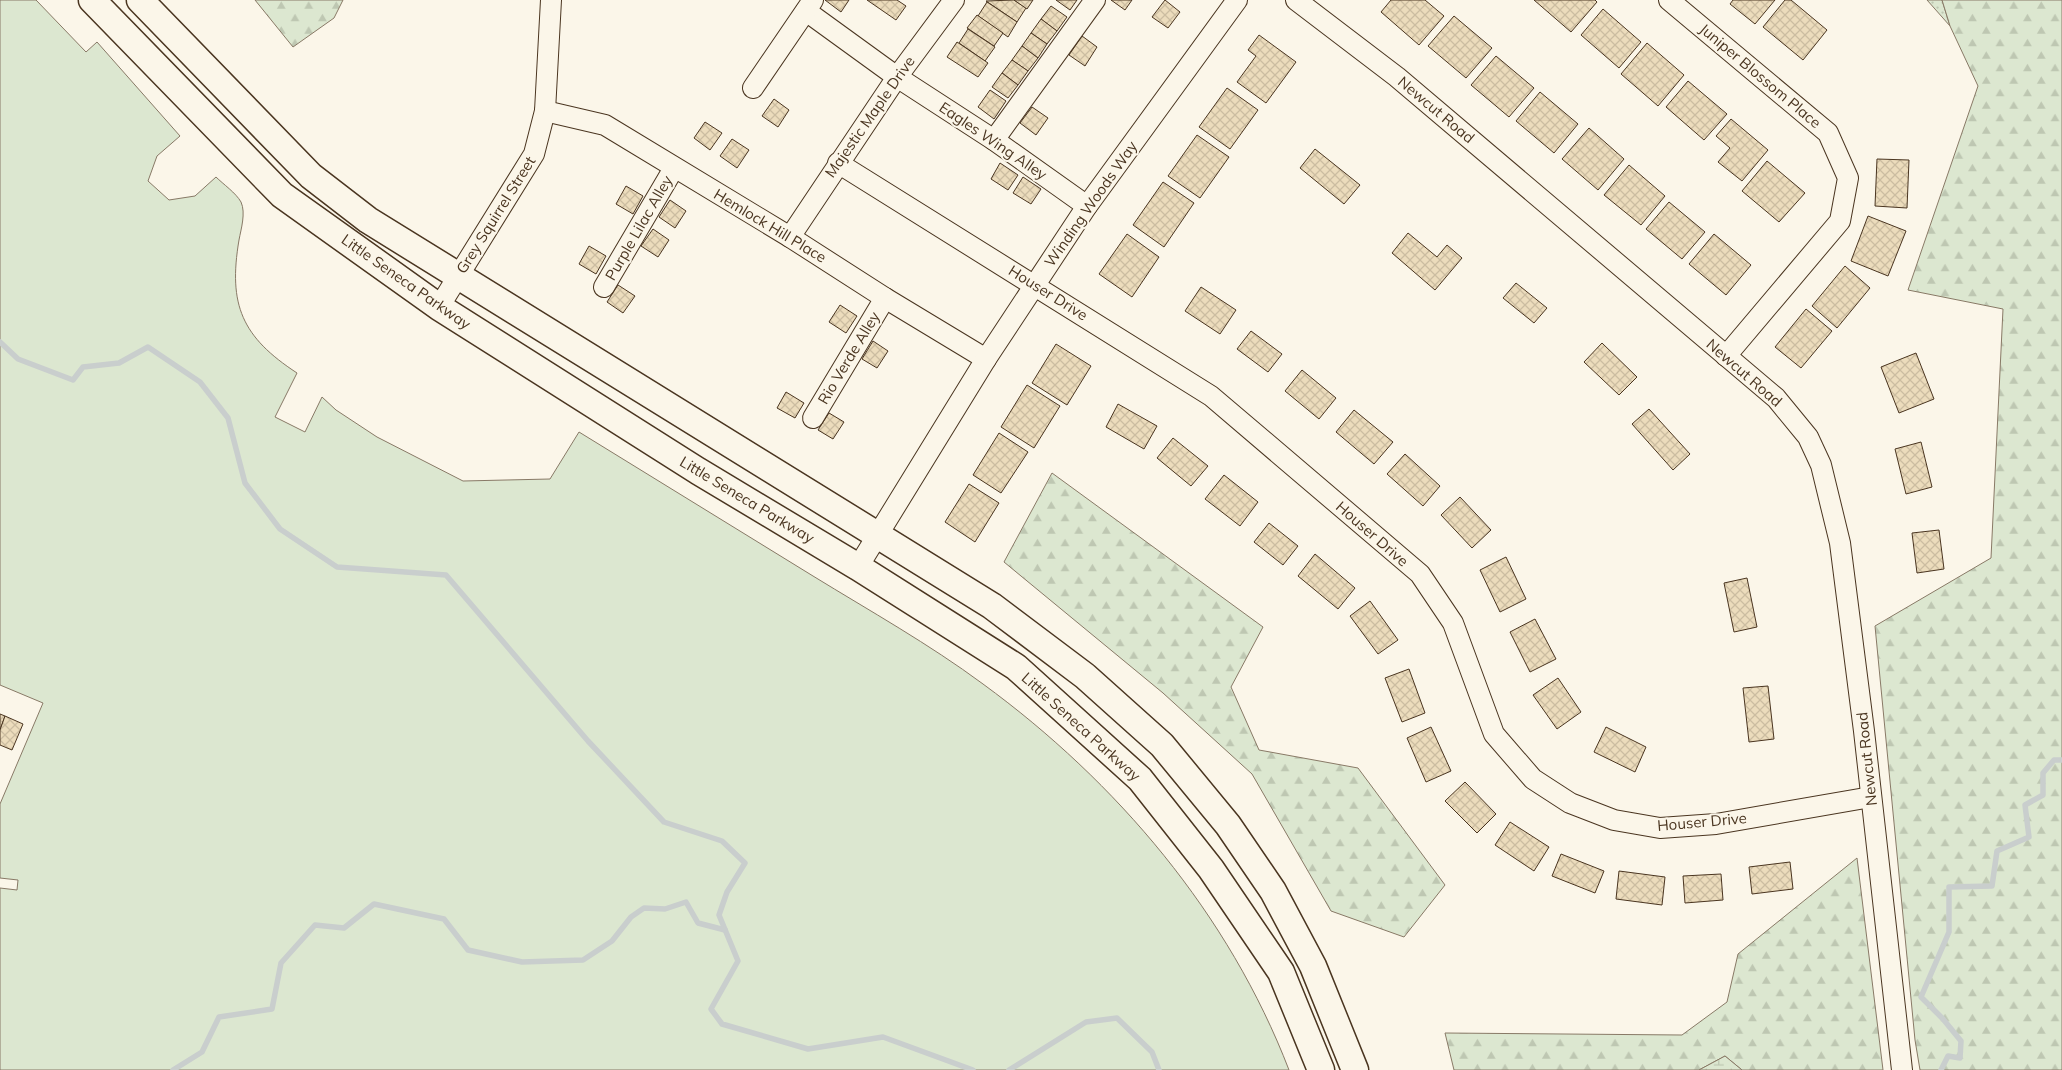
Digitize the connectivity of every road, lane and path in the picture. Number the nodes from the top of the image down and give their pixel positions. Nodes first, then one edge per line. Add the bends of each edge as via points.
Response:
1 (92, 0) edge
2 (140, 0) edge
3 (551, 0) edge
4 (954, 0) edge
5 (1094, 0) edge
6 (1237, 0) edge
7 (1296, 0) edge
8 (1669, 0) edge
9 (809, 6) edge
10 (897, 77) junction
11 (752, 88) dead end
12 (545, 111) junction
13 (994, 140) junction
14 (838, 163) junction
15 (674, 168) junction
16 (1087, 206) junction
17 (790, 237) junction
18 (458, 276) junction
19 (1035, 285) junction
20 (604, 287) dead end
21 (885, 298) junction
22 (439, 307) junction
23 (1726, 356) junction
24 (986, 359) junction
25 (813, 418) dead end
26 (878, 535) junction
27 (858, 567) junction
28 (1871, 796) junction
29 (1321, 1070) edge
30 (1355, 1070) edge
31 (1902, 1070) edge

1 - 22 main road, Little Seneca Parkway via 282,195
2 - 18 main road, Little Seneca Parkway via 311,176 368,220
3 - 12 street, Grey Squirrel Street
4 - 10 street, Majestic Maple Drive
5 - 13 street
6 - 16 street, Winding Woods Way
7 - 23 street, Newcut Road via 1397,77
8 - 23 street, Juniper Blossom Place via 1828,133 1848,178 1840,220
9 - 10 street, Eagles Wing Alley
9 - 11 street
10 - 13 street, Eagles Wing Alley
10 - 14 street, Majestic Maple Drive
12 - 15 street, Hemlock Hill Place via 605,125
12 - 18 street, Grey Squirrel Street via 534,154
13 - 16 street, Eagles Wing Alley
14 - 17 street, Majestic Maple Drive
14 - 19 street, Houser Drive
15 - 17 street, Hemlock Hill Place
15 - 20 street, Purple Lilac Alley
16 - 19 street, Winding Woods Way
17 - 21 street, Hemlock Hill Place
18 - 22 street, Grey Squirrel Street
18 - 26 main road, Little Seneca Parkway
19 - 24 street, Winding Woods Way
19 - 28 street, Houser Drive via 1211,396 1420,574 1453,623 1494,734 1533,780 1570,803 1614,820 1660,828 1716,824
21 - 24 street, Hemlock Hill Place
21 - 25 street, Rio Verde Alley
22 - 27 main road, Little Seneca Parkway via 698,471
23 - 28 street, Newcut Road via 1776,398 1808,437 1821,464 1840,543
24 - 26 street, Winding Woods Way
26 - 27 street, Winding Woods Way
26 - 30 main road, Little Seneca Parkway via 992,606 1085,676 1162,745 1228,825 1273,891 1314,966
27 - 29 main road, Little Seneca Parkway via 1016,667 1140,778 1211,869 1281,972
28 - 31 street, Newcut Road

